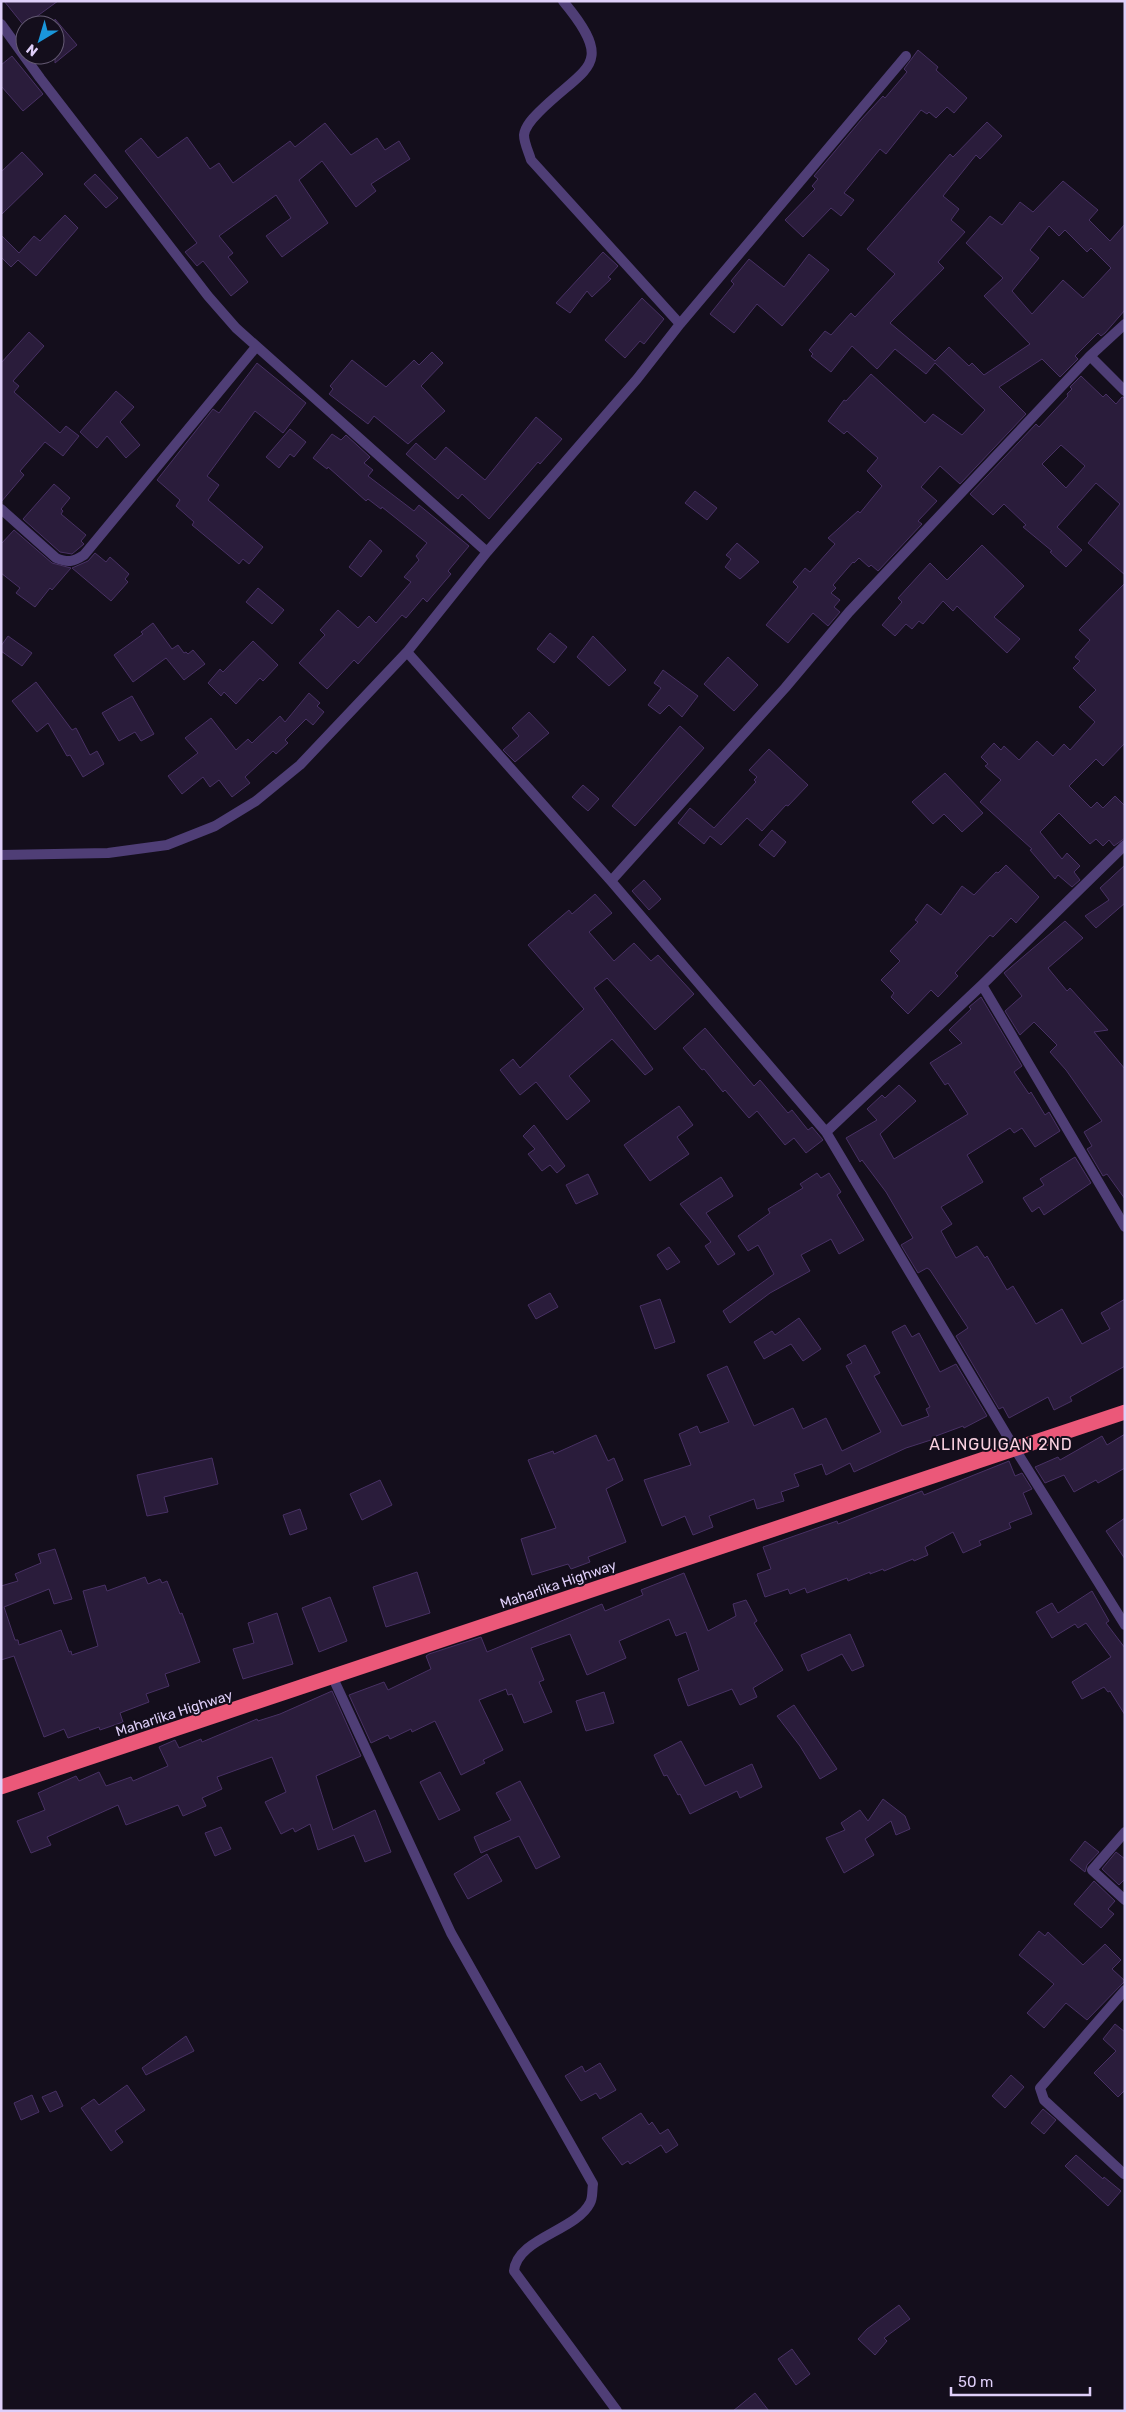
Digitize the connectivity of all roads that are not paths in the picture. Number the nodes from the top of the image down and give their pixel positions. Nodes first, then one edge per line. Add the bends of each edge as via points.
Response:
1 (563, 1) edge
2 (1, 24) edge
3 (906, 56) dead end
4 (680, 324) junction
5 (1125, 324) edge
6 (256, 347) junction
7 (1090, 356) junction
8 (1125, 391) edge
9 (1, 509) edge
10 (487, 552) junction
11 (406, 652) junction
12 (1125, 845) edge
13 (1, 854) edge
14 (611, 881) junction
15 (982, 986) junction
16 (826, 1132) junction
17 (1125, 1227) edge
18 (1125, 1412) edge
19 (1015, 1449) junction
20 (1125, 1625) edge
21 (333, 1678) junction
22 (1, 1787) edge
23 (1125, 1832) edge
24 (1125, 1900) edge
25 (1125, 1990) edge
26 (1124, 2174) edge
27 (617, 2411) edge

1 - 4 street via 588,34 592,50 588,68 578,80 531,120 524,135 531,160
2 - 6 street via 208,296
3 - 4 street
4 - 10 street via 637,379
5 - 7 street
6 - 9 street via 84,555 66,562 56,558
6 - 10 street
7 - 8 street
7 - 14 street via 849,612
10 - 11 street
11 - 13 street via 300,764 256,801 215,826 167,845 108,853
11 - 14 street
12 - 15 street
14 - 16 street
15 - 16 street
15 - 17 street
16 - 19 street
18 - 19 highway, Maharlika Highway
19 - 20 street
19 - 21 highway, Maharlika Highway
21 - 22 highway, Maharlika Highway
21 - 27 street via 451,1933 593,2184 586,2210 576,2220 532,2246 520,2257 514,2271
23 - 24 street via 1092,1870
25 - 26 street via 1040,2088 1044,2100

